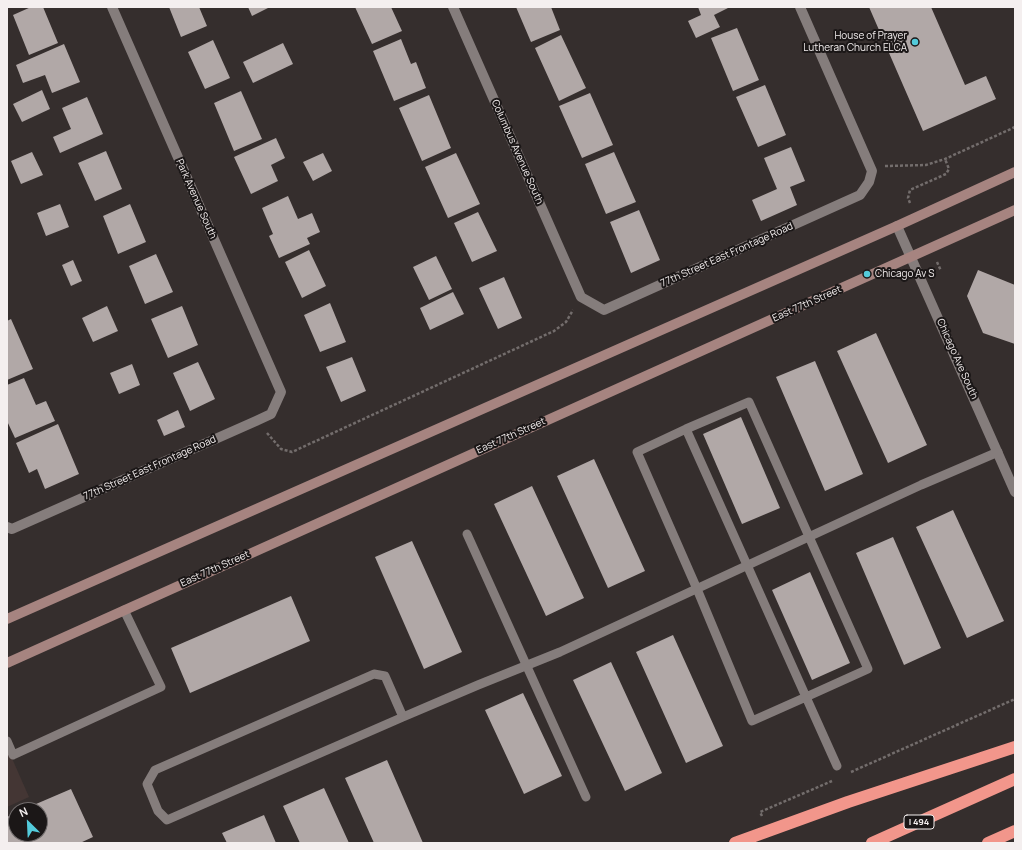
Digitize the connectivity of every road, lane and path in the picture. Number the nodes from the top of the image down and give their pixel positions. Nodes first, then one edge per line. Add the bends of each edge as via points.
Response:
1 (112, 7) edge
2 (454, 7) edge
3 (800, 7) edge
4 (1015, 127) edge
5 (872, 170) junction
6 (1015, 172) edge
7 (1015, 210) edge
8 (897, 226) junction
9 (912, 257) junction
10 (580, 297) junction
11 (281, 392) joint
12 (256, 421) junction
13 (686, 429) junction
14 (998, 452) junction
15 (1015, 492) edge
16 (7, 527) edge
17 (467, 534) dead end
18 (808, 537) junction
19 (748, 565) junction
20 (697, 589) junction
21 (124, 610) junction
22 (7, 619) edge
23 (7, 663) edge
24 (526, 665) junction
25 (806, 697) junction
26 (1015, 699) edge
27 (403, 717) junction
28 (7, 741) edge
29 (1015, 747) edge
30 (837, 766) dead end
31 (851, 772) dead end
32 (837, 778) dead end
33 (1015, 779) edge
34 (586, 798) dead end
35 (760, 812) dead end
36 (1015, 831) edge
37 (735, 843) edge
38 (872, 843) edge
39 (988, 843) edge

1 - 11 street, Park Avenue South
2 - 10 street, Columbus Avenue South
3 - 5 street
4 - 5 path via 926,165 881,166
5 - 10 street, 77th Street East Frontage Road via 869,182 860,195 604,310
6 - 8 street
7 - 9 street, East 77th Street
8 - 9 street, Chicago Ave South
8 - 22 street
9 - 14 street, Chicago Ave South
9 - 21 street, East 77th Street
10 - 12 path via 566,322 554,331 292,452 281,449
11 - 12 street, 77th Street East Frontage Road via 271,414
12 - 16 street, 77th Street East Frontage Road via 12,529
13 - 18 lane via 749,402
13 - 19 lane
13 - 20 lane via 636,452
14 - 15 street, Chicago Ave South
14 - 18 lane
17 - 24 lane
18 - 19 lane
18 - 25 lane via 868,669
19 - 20 lane
19 - 25 lane
20 - 24 lane
20 - 25 lane via 752,720
21 - 23 street, East 77th Street
21 - 28 lane via 161,687 13,755
24 - 27 lane
24 - 34 lane
25 - 30 lane
26 - 31 path
27 - 27 lane via 167,820 158,811 147,784 156,770 374,674 385,676
29 - 37 highway via 848,802
32 - 35 path
33 - 38 highway, I 494
36 - 39 highway

